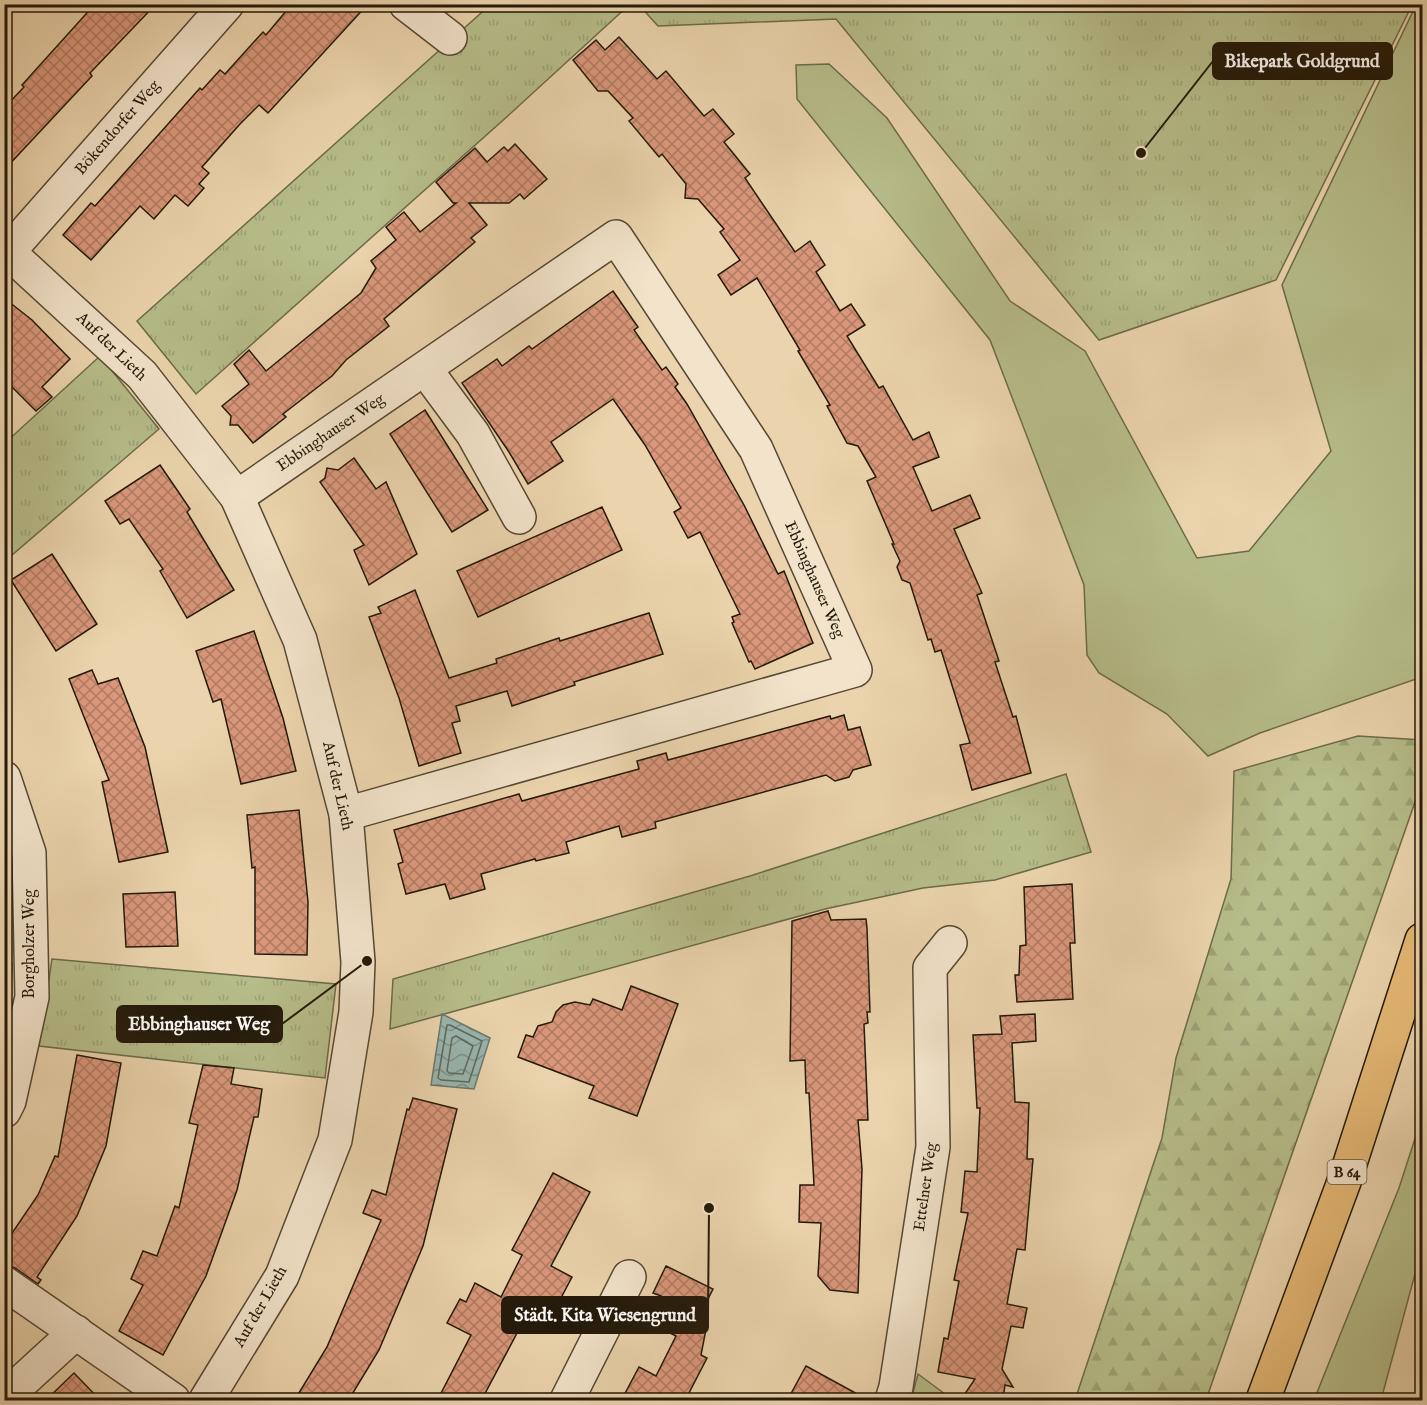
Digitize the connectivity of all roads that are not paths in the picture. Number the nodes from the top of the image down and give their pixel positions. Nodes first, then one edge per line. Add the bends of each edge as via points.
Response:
1 (227, 4) edge
2 (406, 4) edge
3 (450, 38) dead end
4 (7, 249) edge
5 (425, 369) junction
6 (237, 498) junction
7 (519, 517) dead end
8 (4, 778) edge
9 (346, 814) junction
10 (1422, 940) edge
11 (950, 942) dead end
12 (4, 1111) edge
13 (628, 1277) dead end
14 (4, 1283) edge
15 (76, 1332) junction
16 (4, 1398) edge
17 (172, 1401) edge
18 (206, 1401) edge
19 (567, 1401) edge
20 (892, 1401) edge
21 (1263, 1401) edge

1 - 4 street, Bökendorfer Weg
2 - 3 street
4 - 6 street, Auf der Lieth via 142,375
5 - 6 street, Ebbinghauser Weg
5 - 7 street via 473,434
5 - 9 street, Ebbinghauser Weg via 616,237 756,448 855,670
6 - 9 street, Auf der Lieth via 300,640
8 - 12 street, Borgholzer Weg via 29,853 32,998
9 - 18 street, Auf der Lieth via 358,962 356,1012 335,1140 282,1276
10 - 21 highway, B 64 via 1345,1179
11 - 20 street, Ettelner Weg via 930,968 933,1147
13 - 19 street
14 - 15 street
15 - 16 street
15 - 17 street

